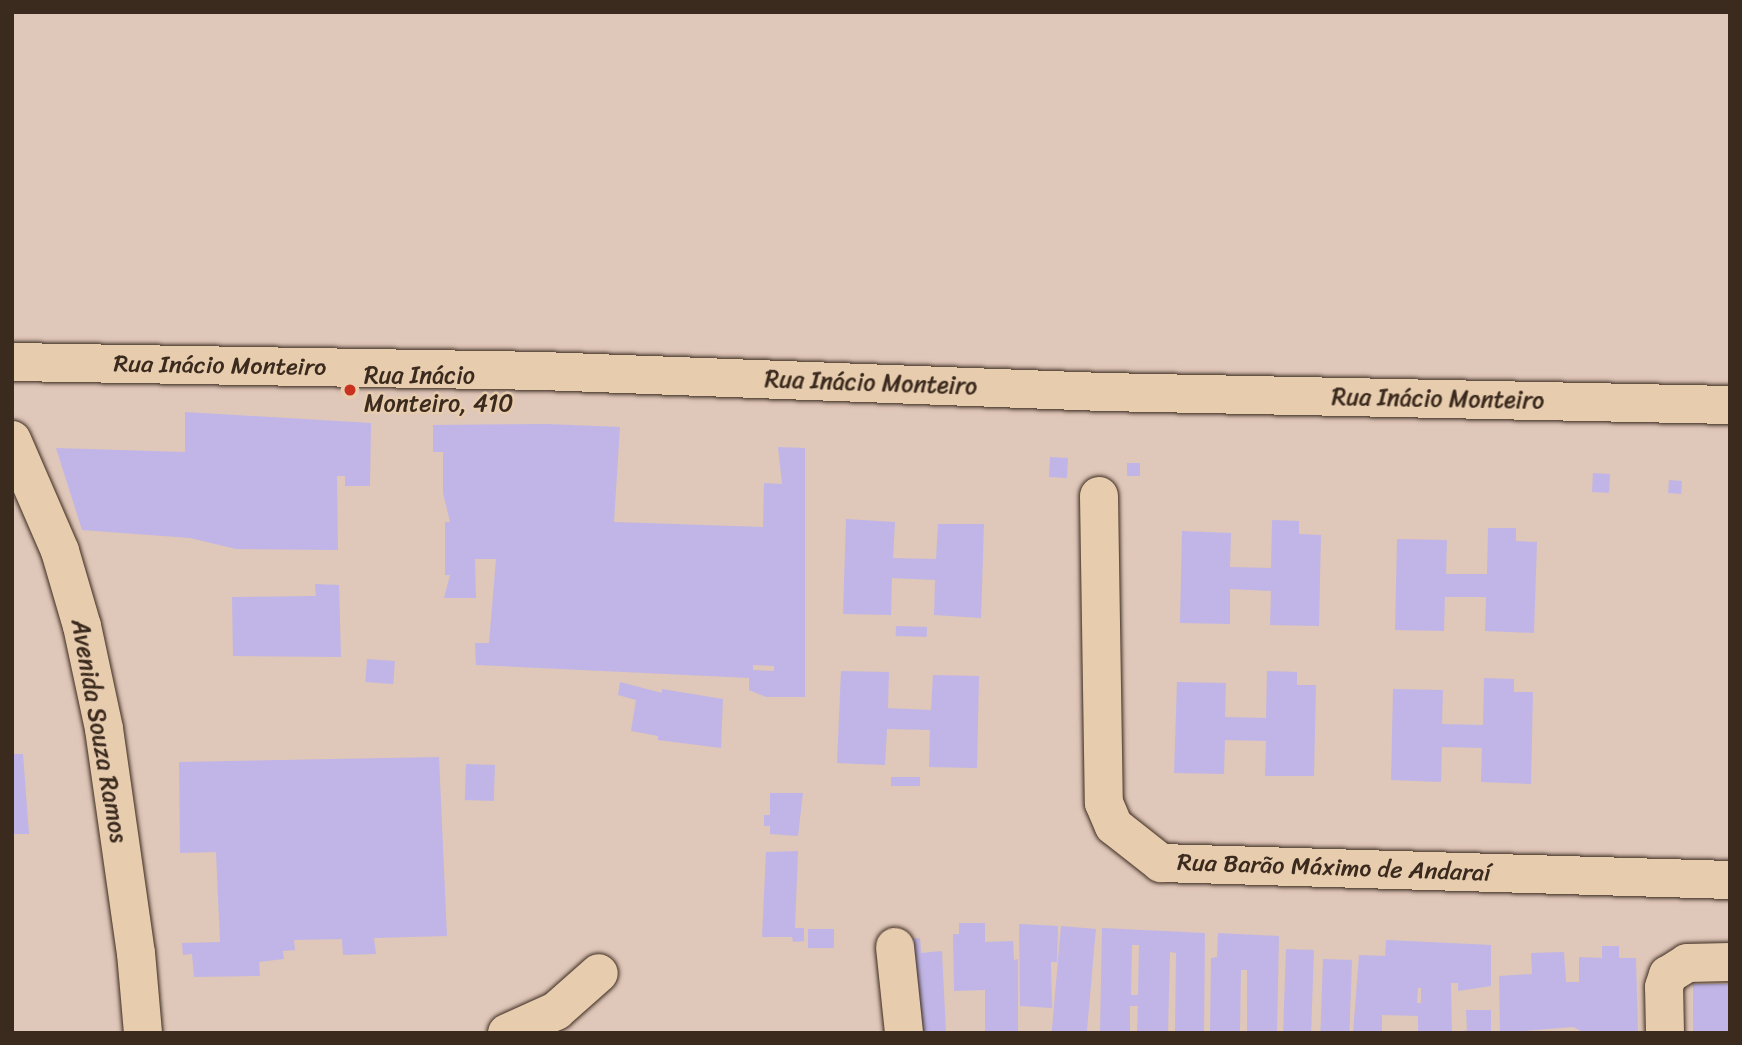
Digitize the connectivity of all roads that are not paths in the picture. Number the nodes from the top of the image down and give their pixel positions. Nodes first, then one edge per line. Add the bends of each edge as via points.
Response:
1 (12, 362) edge
2 (1730, 405) edge
3 (12, 440) edge
4 (1099, 496) dead end
5 (1730, 880) edge
6 (895, 947) dead end
7 (1730, 962) edge
8 (599, 973) dead end
9 (143, 1033) edge
10 (507, 1033) edge
11 (904, 1033) edge
12 (1665, 1033) edge

1 - 2 street, Rua Inácio Monteiro via 542,371 1105,392
3 - 9 street, Avenida Souza Ramos via 60,551 82,626 104,729
4 - 5 street, Rua Barão Máximo de Andaraí via 1104,803 1114,826 1161,863
6 - 11 street
7 - 12 street via 1687,963 1668,975
8 - 10 street via 556,1012

